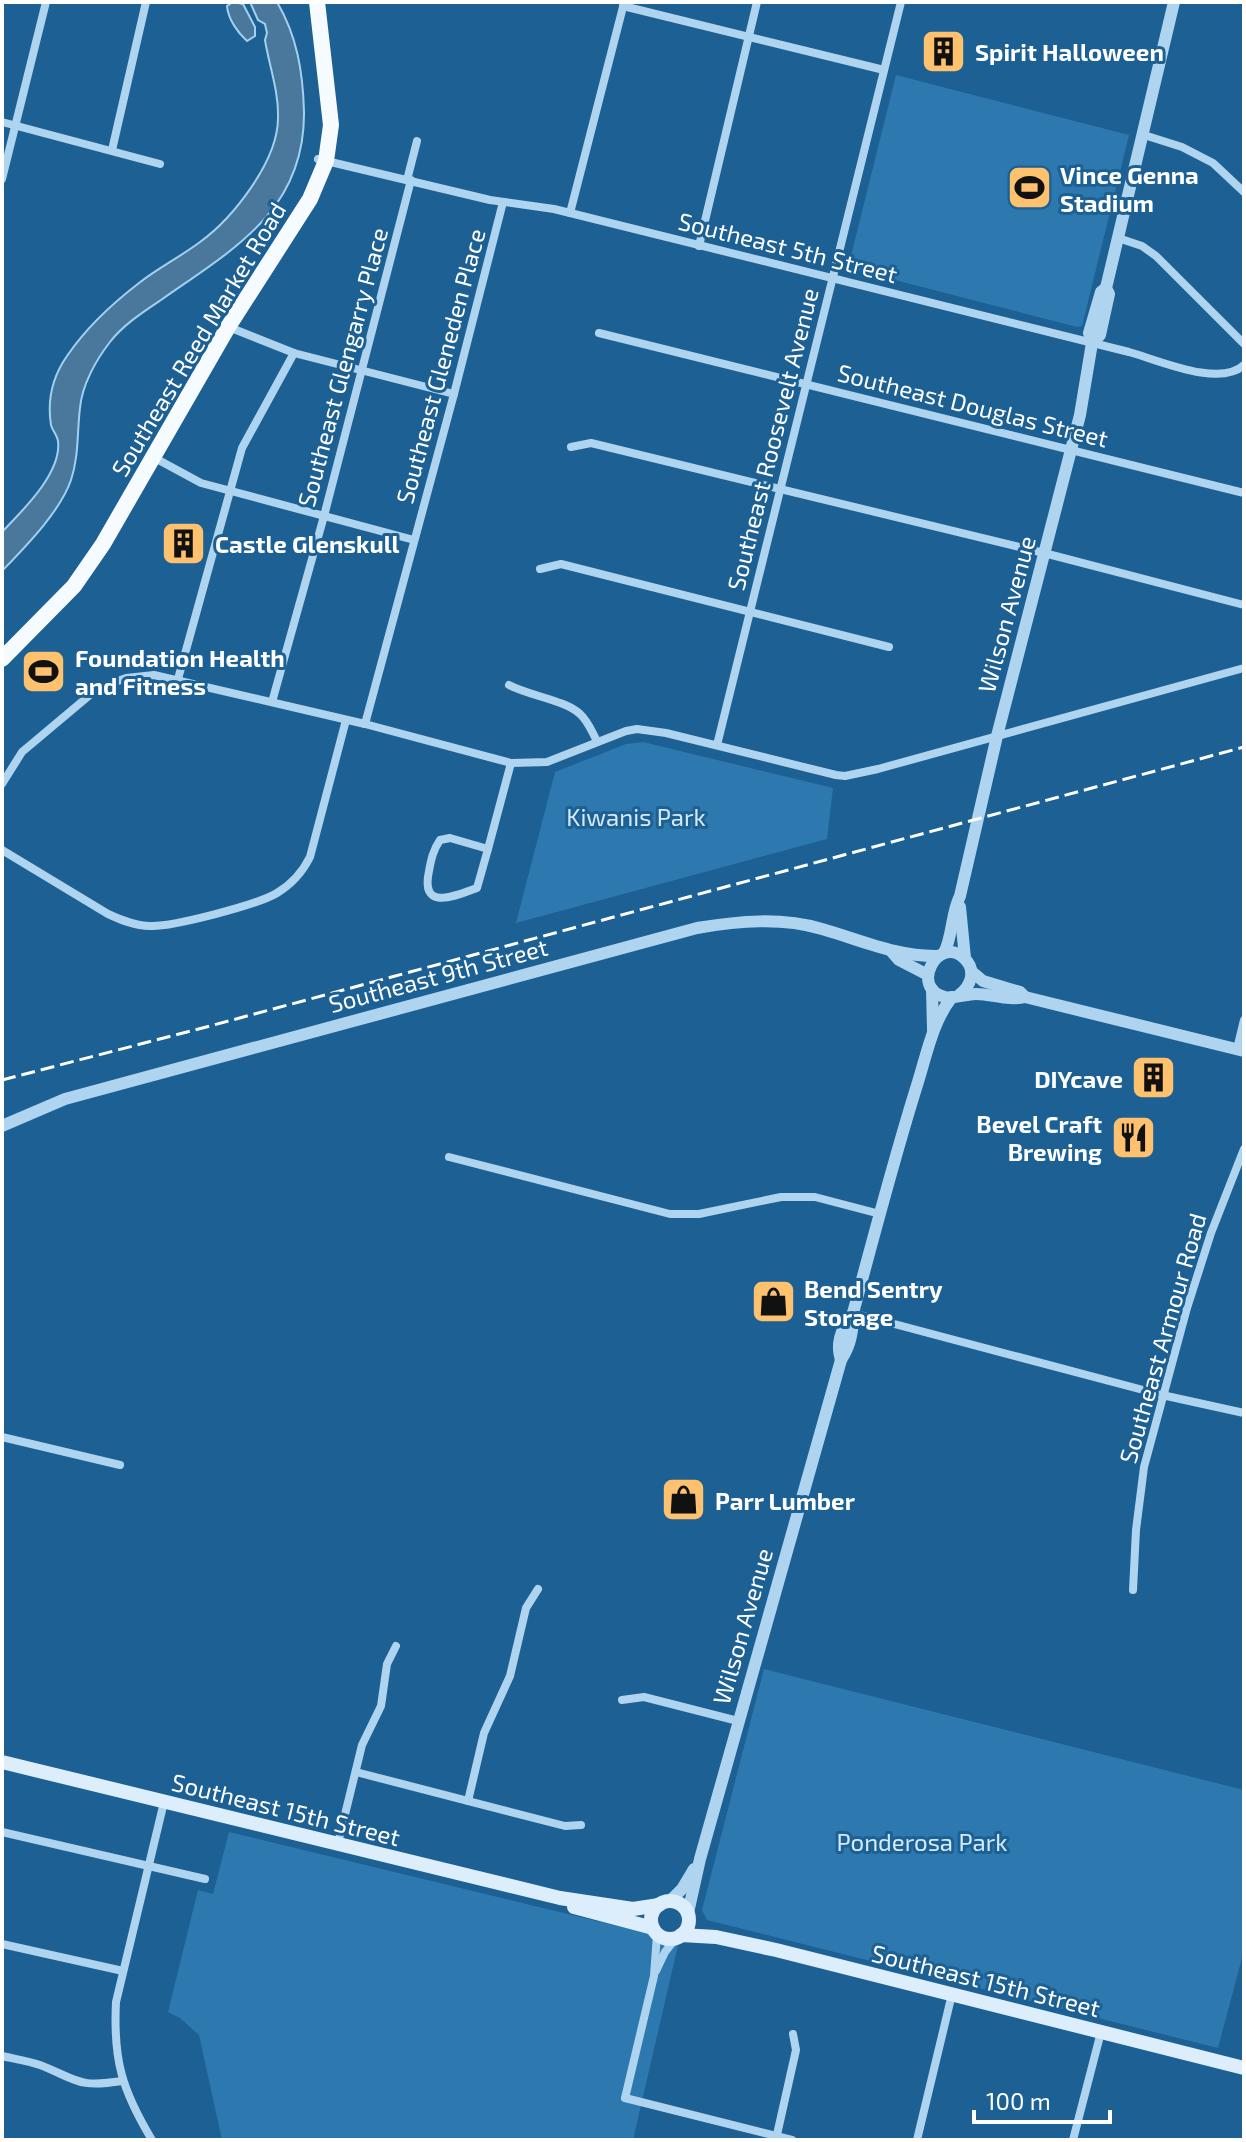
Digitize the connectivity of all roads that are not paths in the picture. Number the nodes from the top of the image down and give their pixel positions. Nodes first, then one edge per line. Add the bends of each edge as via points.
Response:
1 (46, 2) edge
2 (146, 2) edge
3 (307, 2) edge
4 (317, 2) edge
5 (757, 2) edge
6 (901, 2) edge
7 (1174, 2) edge
8 (624, 4) edge
9 (749, 36) junction
10 (884, 70) junction
11 (2, 122) edge
12 (15, 125) junction
13 (1144, 135) junction
14 (417, 141) dead end
15 (112, 150) junction
16 (322, 160) junction
17 (160, 164) dead end
18 (2, 179) edge
19 (409, 180) junction
20 (1244, 192) edge
21 (503, 202) junction
22 (570, 213) junction
23 (1118, 238) junction
24 (699, 246) junction
25 (832, 279) junction
26 (225, 325) junction
27 (599, 333) dead end
28 (1092, 343) junction
29 (1244, 344) edge
30 (294, 353) junction
31 (1244, 365) edge
32 (362, 370) junction
33 (807, 384) junction
34 (454, 394) junction
35 (571, 447) dead end
36 (1071, 449) junction
37 (150, 455) junction
38 (781, 489) junction
39 (229, 490) junction
40 (1244, 493) edge
41 (324, 516) junction
42 (414, 540) junction
43 (1044, 553) junction
44 (540, 569) dead end
45 (1244, 605) edge
46 (750, 611) junction
47 (889, 647) dead end
48 (2, 649) edge
49 (2, 659) edge
50 (1244, 668) edge
51 (178, 679) junction
52 (509, 685) dead end
53 (272, 702) junction
54 (346, 720) junction
55 (365, 724) junction
56 (997, 736) junction
57 (597, 741) junction
58 (717, 745) junction
59 (511, 763) junction
60 (2, 784) edge
61 (488, 849) junction
62 (2, 850) edge
63 (960, 896) junction
64 (892, 952) junction
65 (941, 955) junction
66 (965, 958) junction
67 (971, 971) junction
68 (928, 975) junction
69 (932, 989) junction
70 (956, 996) junction
71 (1025, 997) junction
72 (1244, 1020) edge
73 (933, 1032) junction
74 (1240, 1050) edge
75 (2, 1126) edge
76 (1244, 1149) edge
77 (449, 1157) dead end
78 (880, 1214) junction
79 (853, 1313) junction
80 (1162, 1395) junction
81 (1244, 1413) edge
82 (2, 1437) edge
83 (120, 1465) dead end
84 (538, 1589) dead end
85 (1133, 1590) dead end
86 (396, 1646) dead end
87 (622, 1700) dead end
88 (738, 1721) junction
89 (2, 1762) edge
90 (356, 1772) junction
91 (468, 1801) junction
92 (164, 1802) junction
93 (581, 1825) dead end
94 (2, 1832) edge
95 (338, 1843) junction
96 (700, 1859) junction
97 (148, 1867) junction
98 (205, 1879) dead end
99 (560, 1898) junction
100 (664, 1903) junction
101 (689, 1916) junction
102 (655, 1931) junction
103 (678, 1937) junction
104 (716, 1937) junction
105 (2, 1944) edge
106 (123, 1971) junction
107 (654, 1976) junction
108 (952, 1993) junction
109 (1101, 2032) junction
110 (793, 2034) dead end
111 (2, 2056) edge
112 (1244, 2068) edge
113 (122, 2081) junction
114 (776, 2138) edge
115 (152, 2140) edge
116 (792, 2140) edge
117 (917, 2140) edge
118 (1073, 2140) edge

1 - 12 street
2 - 15 street
3 - 16 main road, Southeast Reed Market Road via 323,114
4 - 16 main road, Southeast Reed Market Road via 331,125
5 - 9 street
6 - 10 street, Southeast Roosevelt Avenue
7 - 13 street, Wilson Avenue
8 - 9 street
8 - 22 street
9 - 10 street
9 - 24 street
10 - 25 street, Southeast Roosevelt Avenue
11 - 12 street
12 - 15 street
12 - 18 street
13 - 20 street via 1213,163
13 - 23 street, Wilson Avenue
14 - 19 street, Southeast Glengarry Place
15 - 17 street
16 - 19 street, Southeast 5th Street
16 - 26 main road, Southeast Reed Market Road
19 - 21 street, Southeast 5th Street
19 - 32 street, Southeast Glengarry Place
21 - 22 street, Southeast 5th Street
21 - 34 street, Southeast Gleneden Place
22 - 24 street, Southeast 5th Street
23 - 28 street, Wilson Avenue via 1100,335
23 - 29 street via 1156,256
24 - 25 street, Southeast 5th Street
25 - 28 street, Southeast 5th Street
25 - 33 street, Southeast Roosevelt Avenue
26 - 30 street
26 - 37 main road, Southeast Reed Market Road
27 - 33 street, Southeast Douglas Street
28 - 31 street, Southeast 5th Street via 1199,373 1226,375
28 - 36 street, Wilson Avenue
30 - 32 street
30 - 39 street via 247,439
32 - 34 street
32 - 41 street, Southeast Glengarry Place
33 - 36 street, Southeast Douglas Street
33 - 38 street, Southeast Roosevelt Avenue
34 - 42 street, Southeast Gleneden Place
35 - 38 street via 591,443
36 - 40 street, Southeast Douglas Street
36 - 43 street, Wilson Avenue
37 - 39 street via 192,479
37 - 48 main road, Southeast Reed Market Road via 66,583
37 - 49 main road, Southeast Reed Market Road via 103,544 74,586
38 - 43 street
38 - 46 street, Southeast Roosevelt Avenue
39 - 41 street
39 - 51 street
41 - 42 street
41 - 53 street, Southeast Glengarry Place
42 - 55 street, Southeast Gleneden Place
43 - 45 street
43 - 56 street, Wilson Avenue
44 - 46 street via 561,564
46 - 47 street
46 - 58 street, Southeast Roosevelt Avenue
50 - 56 street
51 - 53 street
51 - 60 street via 154,675 101,687 22,752
52 - 57 street via 572,708
53 - 54 street
54 - 55 street
54 - 62 street via 310,857 302,873 274,895 180,923 146,926 108,914
55 - 59 street
56 - 58 street via 845,776
56 - 63 street, Wilson Avenue
57 - 58 street via 637,729
57 - 59 street via 547,762
59 - 61 street
61 - 61 street via 477,888 448,899 430,893 426,884 440,840
63 - 65 street, Wilson Avenue
63 - 66 street, Wilson Avenue
64 - 65 street, Southeast 9th Street
64 - 68 street, Southeast 9th Street
64 - 75 street, Southeast 9th Street via 787,923 697,928 79,1095
65 - 66 street
65 - 68 street
66 - 67 street
67 - 70 street via 970,985
67 - 71 street
68 - 69 street
69 - 70 street via 945,997
69 - 73 street, Wilson Avenue
70 - 71 street
70 - 73 street, Wilson Avenue
71 - 74 street
72 - 74 street
73 - 78 street, Wilson Avenue
76 - 80 street, Southeast Armour Road via 1211,1233
77 - 78 street via 670,1214 815,1197
78 - 79 street, Wilson Avenue
79 - 80 street
79 - 88 street, Wilson Avenue via 853,1329
80 - 81 street
80 - 85 street, Southeast Armour Road via 1144,1467
82 - 83 street
84 - 91 street via 526,1608 510,1676 484,1733
86 - 90 street
87 - 88 street via 644,1697
88 - 96 street, Wilson Avenue
89 - 92 main road, Southeast 15th Street
90 - 91 street
90 - 95 street
91 - 93 street via 565,1826
92 - 95 main road, Southeast 15th Street
92 - 97 street
94 - 97 street
95 - 99 main road, Southeast 15th Street
96 - 100 street, Wilson Avenue via 682,1889
96 - 101 street, Wilson Avenue
97 - 98 street
97 - 106 street
99 - 100 main road, Southeast 15th Street via 633,1909
99 - 102 main road, Southeast 15th Street via 575,1908
100 - 101 main road via 681,1904
100 - 102 main road via 652,1916
101 - 103 main road
101 - 104 main road, Southeast 15th Street
102 - 103 main road via 669,1939
102 - 107 street
103 - 104 main road, Southeast 15th Street
103 - 107 street
104 - 108 main road, Southeast 15th Street
105 - 106 street
106 - 113 street via 114,2035
107 - 114 street via 625,2098
108 - 109 main road, Southeast 15th Street
108 - 117 street
109 - 112 main road, Southeast 15th Street
109 - 118 street
110 - 114 street via 796,2050
111 - 113 street via 40,2065 76,2082
113 - 115 street
114 - 116 street

